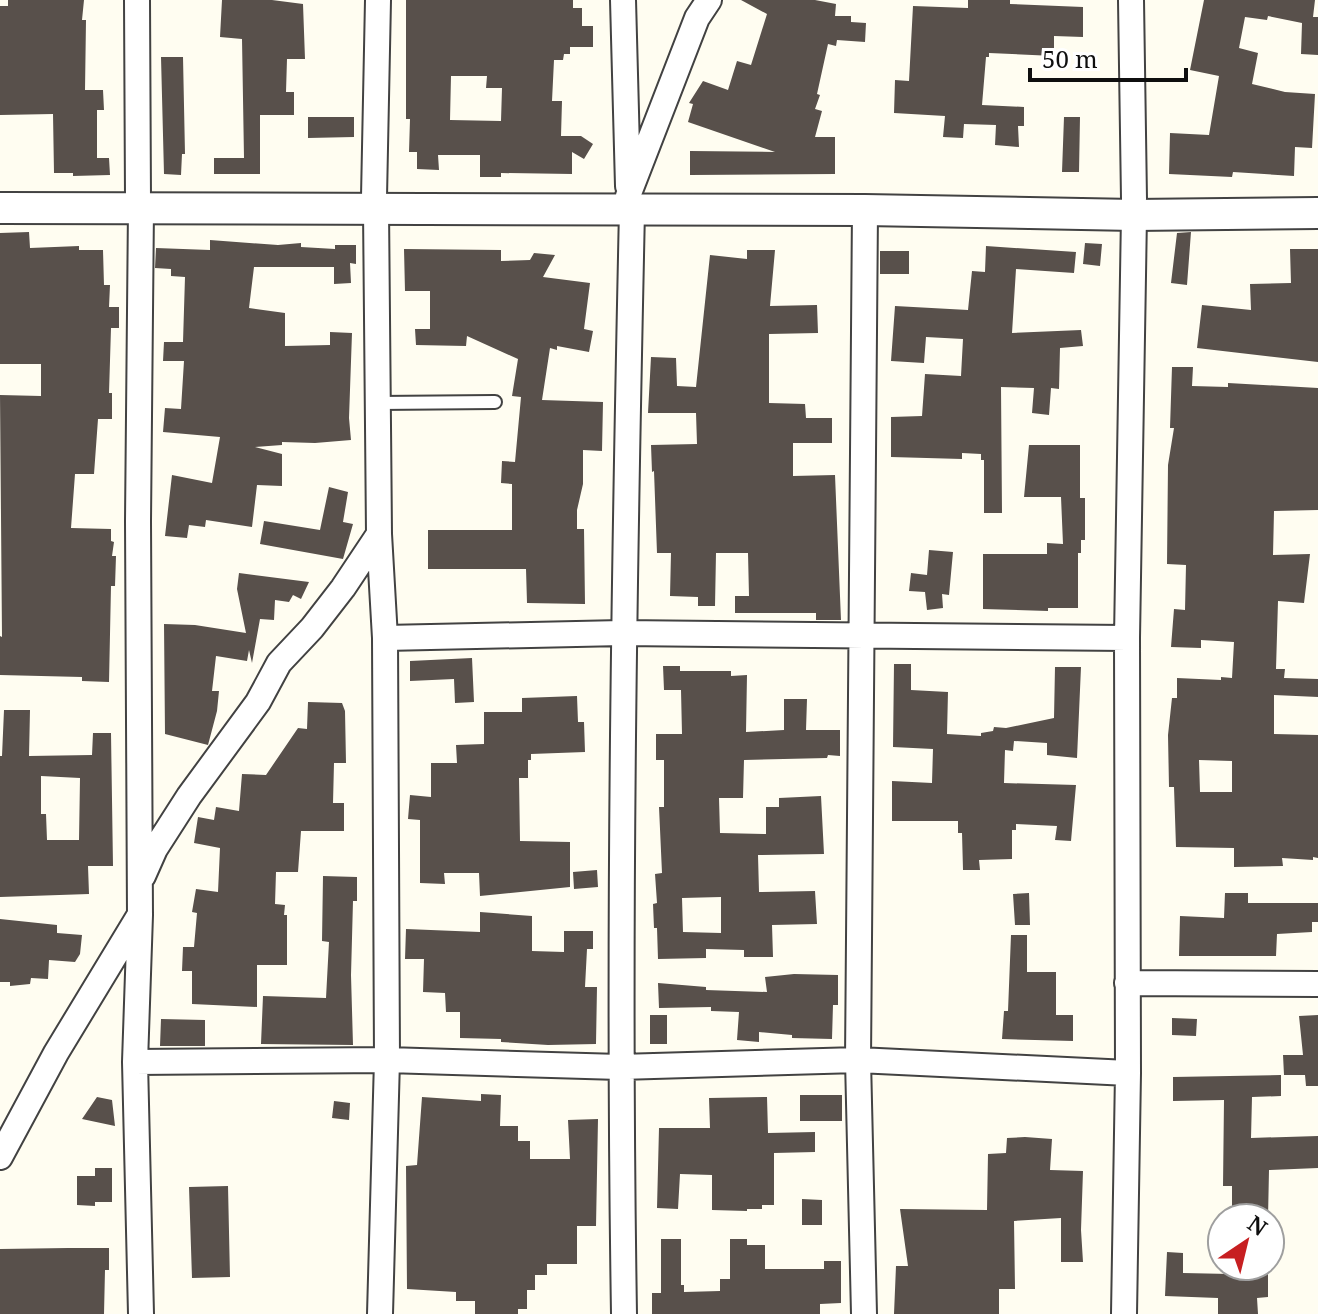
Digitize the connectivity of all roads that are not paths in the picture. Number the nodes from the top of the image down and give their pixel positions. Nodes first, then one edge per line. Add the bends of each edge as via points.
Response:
1 (137, 0) edge
2 (378, 0) edge
3 (623, 0) edge
4 (709, 0) edge
5 (1131, 0) edge
6 (1318, 196) edge
7 (0, 200) edge
8 (139, 202) junction
9 (375, 203) junction
10 (630, 203) junction
11 (1134, 207) junction
12 (0, 208) edge
13 (865, 210) junction
14 (1318, 213) edge
15 (495, 402) dead end
16 (378, 403) junction
17 (379, 534) junction
18 (622, 633) junction
19 (863, 634) junction
20 (385, 638) junction
21 (1127, 638) junction
22 (140, 883) junction
23 (140, 915) junction
24 (1127, 983) junction
25 (1318, 984) edge
26 (387, 1060) junction
27 (858, 1060) junction
28 (135, 1062) junction
29 (620, 1067) junction
30 (1128, 1073) junction
31 (0, 1157) edge
32 (141, 1314) edge
33 (380, 1314) edge
34 (624, 1314) edge
35 (864, 1314) edge
36 (1124, 1314) edge

1 - 8 street
2 - 9 street
3 - 10 street
4 - 10 street via 697,18
5 - 11 street
6 - 11 street
7 - 8 street
8 - 9 street
8 - 12 street
8 - 22 street
9 - 10 street
9 - 16 street
10 - 11 street
10 - 13 street
10 - 18 street
11 - 13 street
11 - 14 street
11 - 21 street
13 - 19 street
15 - 16 lane
16 - 17 street
17 - 20 street
17 - 22 street via 312,628 279,663 258,702 155,849
18 - 19 street
18 - 20 street
18 - 29 street
19 - 21 street
19 - 27 street
20 - 26 street
21 - 24 street
22 - 23 street
23 - 28 street
23 - 31 street
24 - 25 street
24 - 30 street
26 - 28 street
26 - 29 street
26 - 33 street
27 - 29 street
27 - 30 street
27 - 35 street
28 - 32 street
29 - 34 street
30 - 36 street

